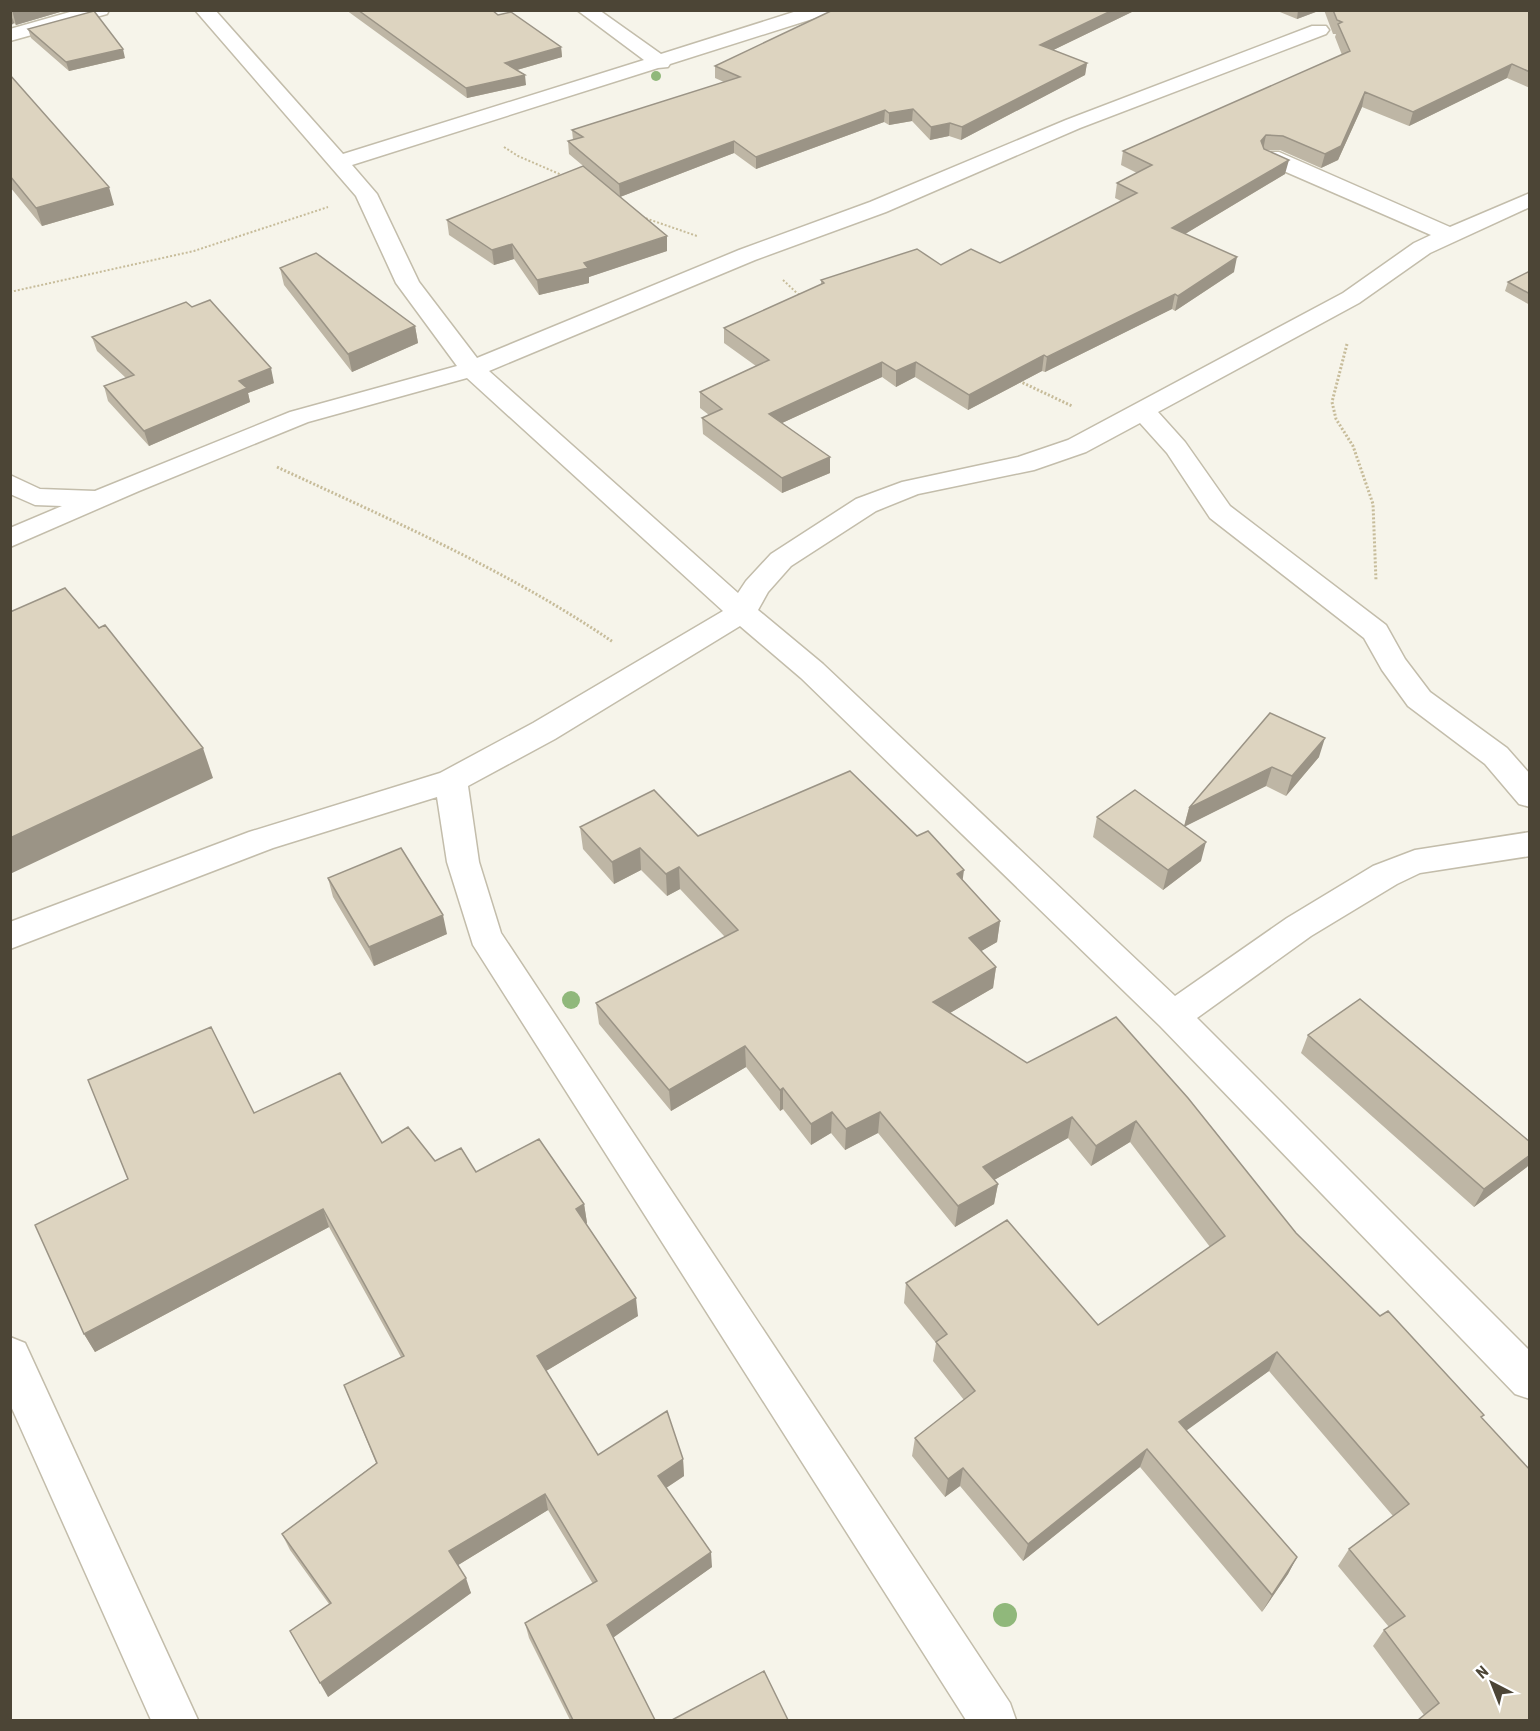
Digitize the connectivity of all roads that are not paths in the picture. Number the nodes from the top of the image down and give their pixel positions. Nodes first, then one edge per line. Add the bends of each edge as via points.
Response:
1 (100, 10) edge
2 (204, 10) edge
3 (586, 10) edge
4 (821, 10) edge
5 (1319, 30) dead end
6 (10, 34) edge
7 (662, 63) junction
8 (1271, 157) edge
9 (340, 162) junction
10 (1530, 199) edge
11 (1449, 235) junction
12 (472, 369) junction
13 (1131, 419) junction
14 (10, 483) edge
15 (102, 498) junction
16 (10, 539) edge
17 (742, 612) junction
18 (451, 782) junction
19 (1530, 796) edge
20 (1530, 844) edge
21 (10, 936) edge
22 (1173, 1016) junction
23 (10, 1356) edge
24 (1530, 1380) edge
25 (175, 1720) edge
26 (993, 1720) edge

1 - 6 street
2 - 9 street
3 - 7 street
4 - 7 street
5 - 12 street via 1073,124 878,207 747,255
7 - 9 street
8 - 11 street
9 - 12 street via 366,195 408,283
10 - 11 street
11 - 13 street via 1422,248 1351,298
12 - 15 street via 299,417
12 - 17 street
13 - 17 street via 1077,446 1025,464 943,480 887,495 866,505 781,560 756,587
13 - 19 street via 1176,448 1220,512 1376,632 1392,663 1419,699 1496,756
14 - 15 street via 35,497
15 - 16 street
17 - 18 street
17 - 22 street via 812,671
18 - 21 street via 261,840
18 - 26 street via 463,862 485,936
20 - 22 street via 1414,862 1385,875 1299,927
22 - 24 street
23 - 25 street

